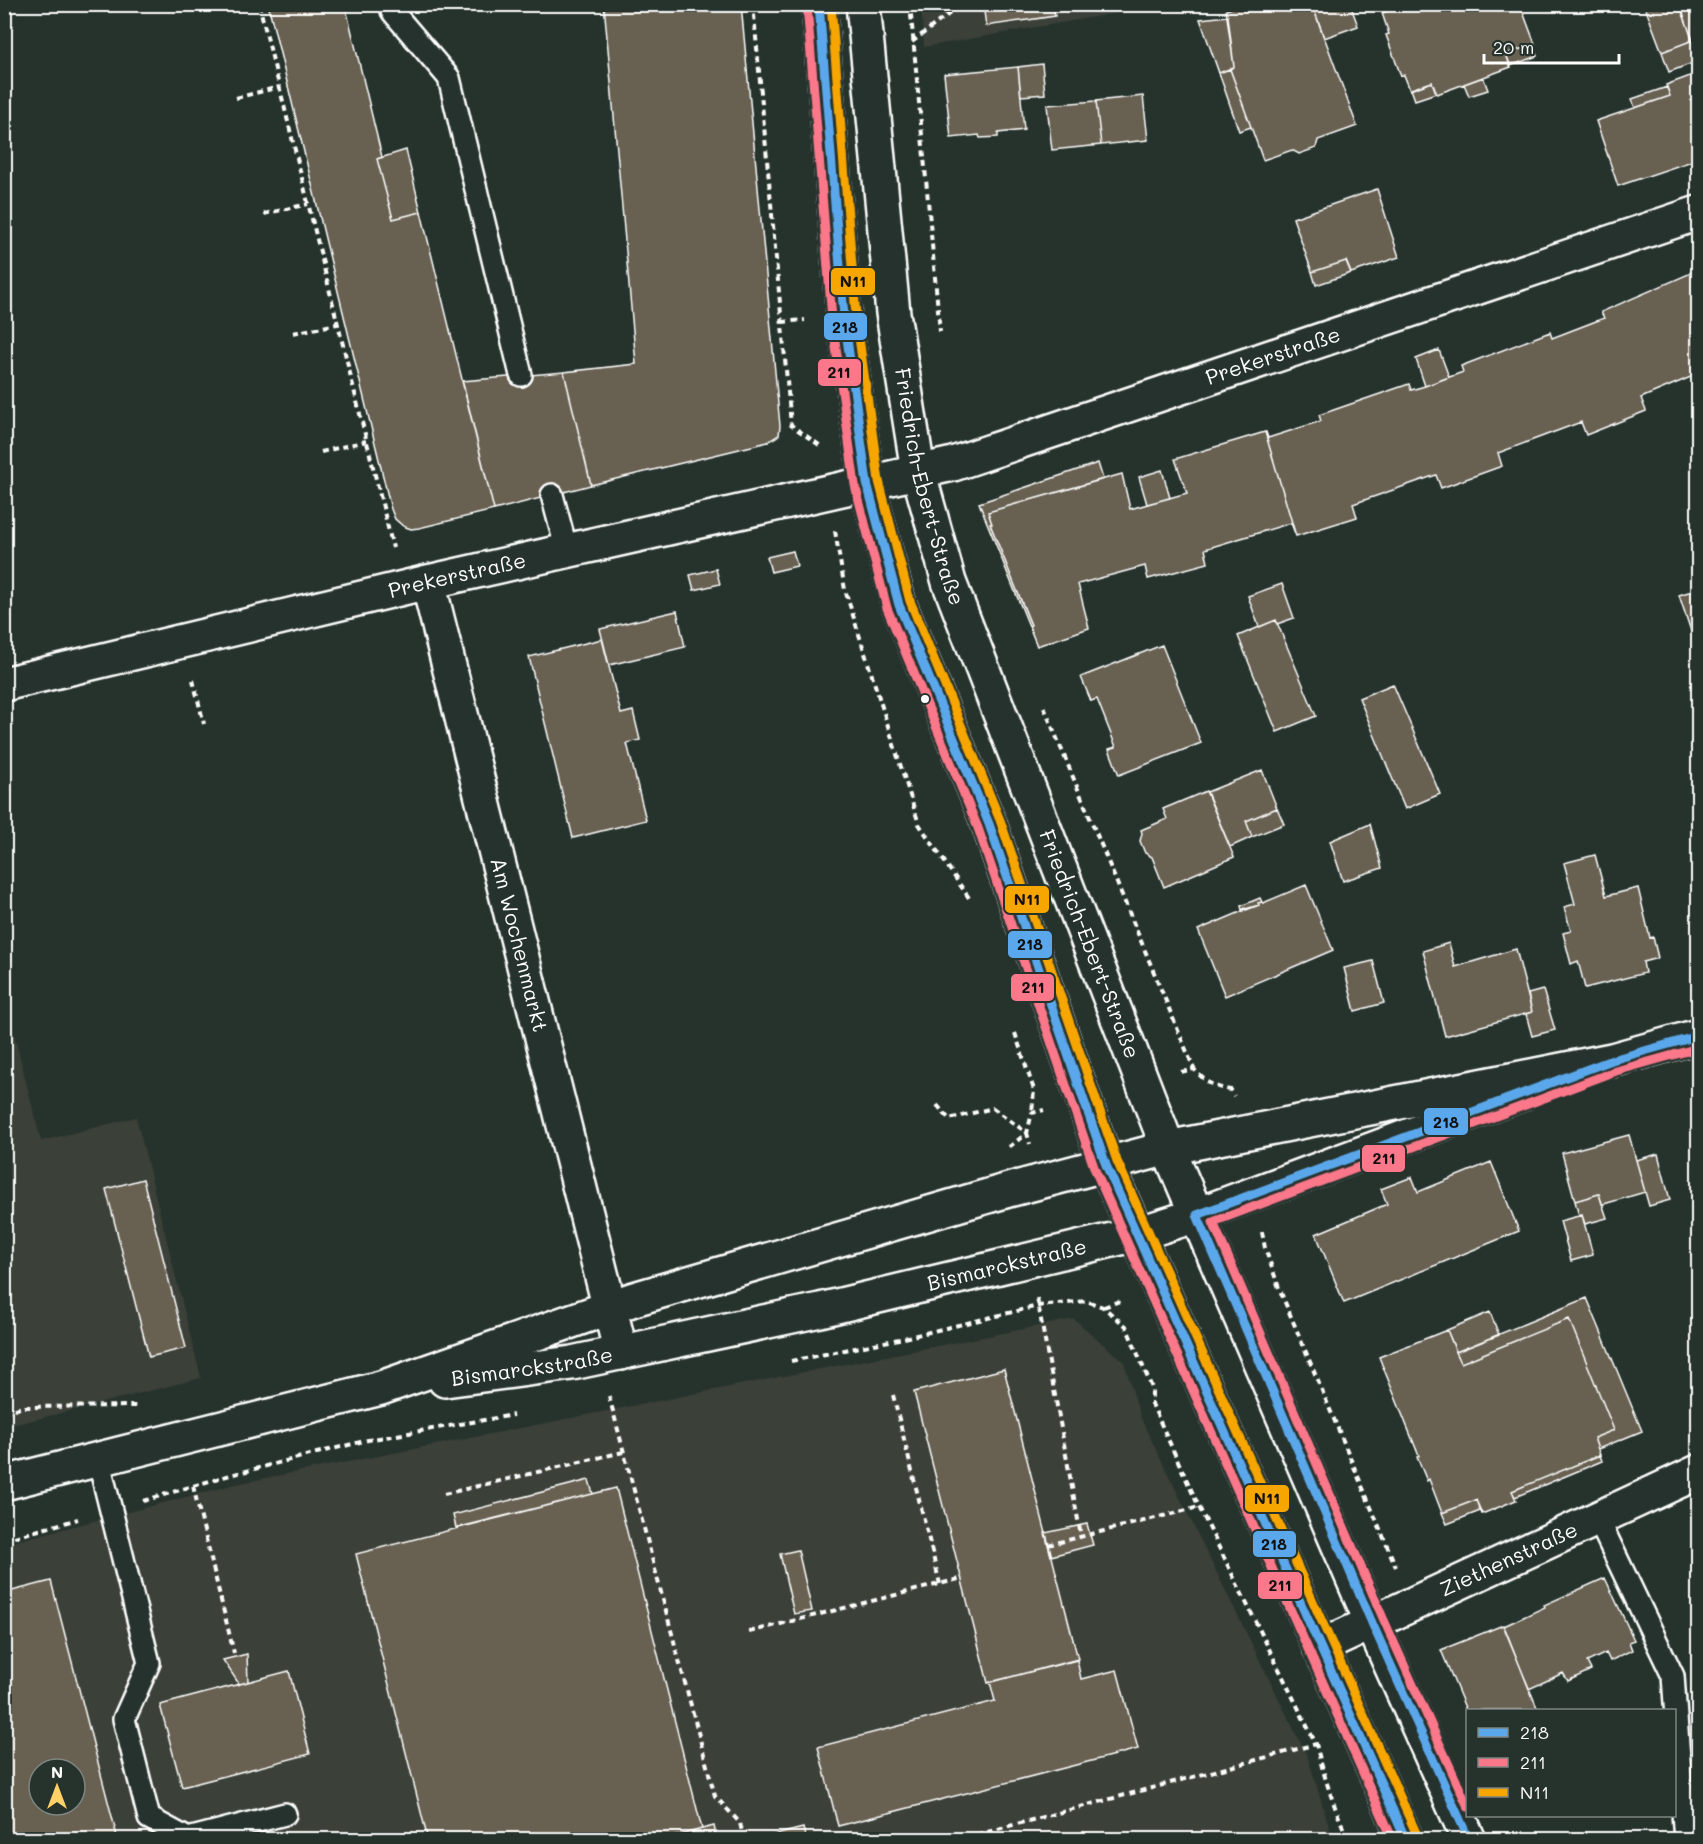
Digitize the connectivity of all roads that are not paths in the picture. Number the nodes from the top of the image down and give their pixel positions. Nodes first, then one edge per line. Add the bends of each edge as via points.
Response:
1 (390, 4) edge
2 (819, 4) edge
3 (863, 4) edge
4 (1698, 213) edge
5 (521, 375) dead end
6 (918, 471) junction
7 (867, 483) junction
8 (552, 495) dead end
9 (567, 551) junction
10 (415, 585) junction
11 (4, 684) edge
12 (1698, 1036) edge
13 (1612, 1060) junction
14 (1168, 1148) junction
15 (1106, 1165) junction
16 (1197, 1215) junction
17 (1137, 1234) junction
18 (609, 1308) junction
19 (621, 1353) junction
20 (381, 1388) junction
21 (98, 1458) junction
22 (1698, 1472) edge
23 (4, 1483) edge
24 (1598, 1519) junction
25 (1372, 1623) junction
26 (1320, 1647) junction
27 (1675, 1709) edge
28 (1676, 1717) edge
29 (285, 1814) dead end
30 (1407, 1839) edge
31 (1469, 1839) edge
32 (1685, 1839) edge

1 - 5 lane via 449,78
2 - 7 street via 844,317
3 - 6 street, Friedrich-Ebert-Straße via 893,313
4 - 6 street, Prekerstraße via 965,460
6 - 7 street, Prekerstraße
6 - 14 street, Friedrich-Ebert-Straße via 949,582
7 - 9 street, Prekerstraße
7 - 15 street via 899,605 989,824
8 - 9 lane
9 - 10 street, Prekerstraße
10 - 11 street, Prekerstraße
10 - 18 street, Am Wochenmarkt
12 - 13 street, Bismarckstraße
13 - 14 street, Bismarckstraße
13 - 16 street, Bismarckstraße
14 - 15 street, Bismarckstraße
14 - 16 street, Friedrich-Ebert-Straße
15 - 17 street
15 - 18 street, Bismarckstraße via 1001,1192
16 - 17 street, Bismarckstraße
16 - 25 street, Friedrich-Ebert-Straße
17 - 19 street, Bismarckstraße
17 - 26 street
18 - 19 street, Am Wochenmarkt
18 - 20 street, Bismarckstraße
19 - 20 street, Bismarckstraße
20 - 21 street, Bismarckstraße
21 - 23 street, Bismarckstraße
21 - 29 lane via 149,1663 124,1719 149,1818 188,1839
22 - 24 street, Ziethenstraße
24 - 25 street, Ziethenstraße
24 - 27 lane via 1673,1676
25 - 26 street, Ziethenstraße
25 - 31 street, Friedrich-Ebert-Straße
26 - 30 street
28 - 32 lane

